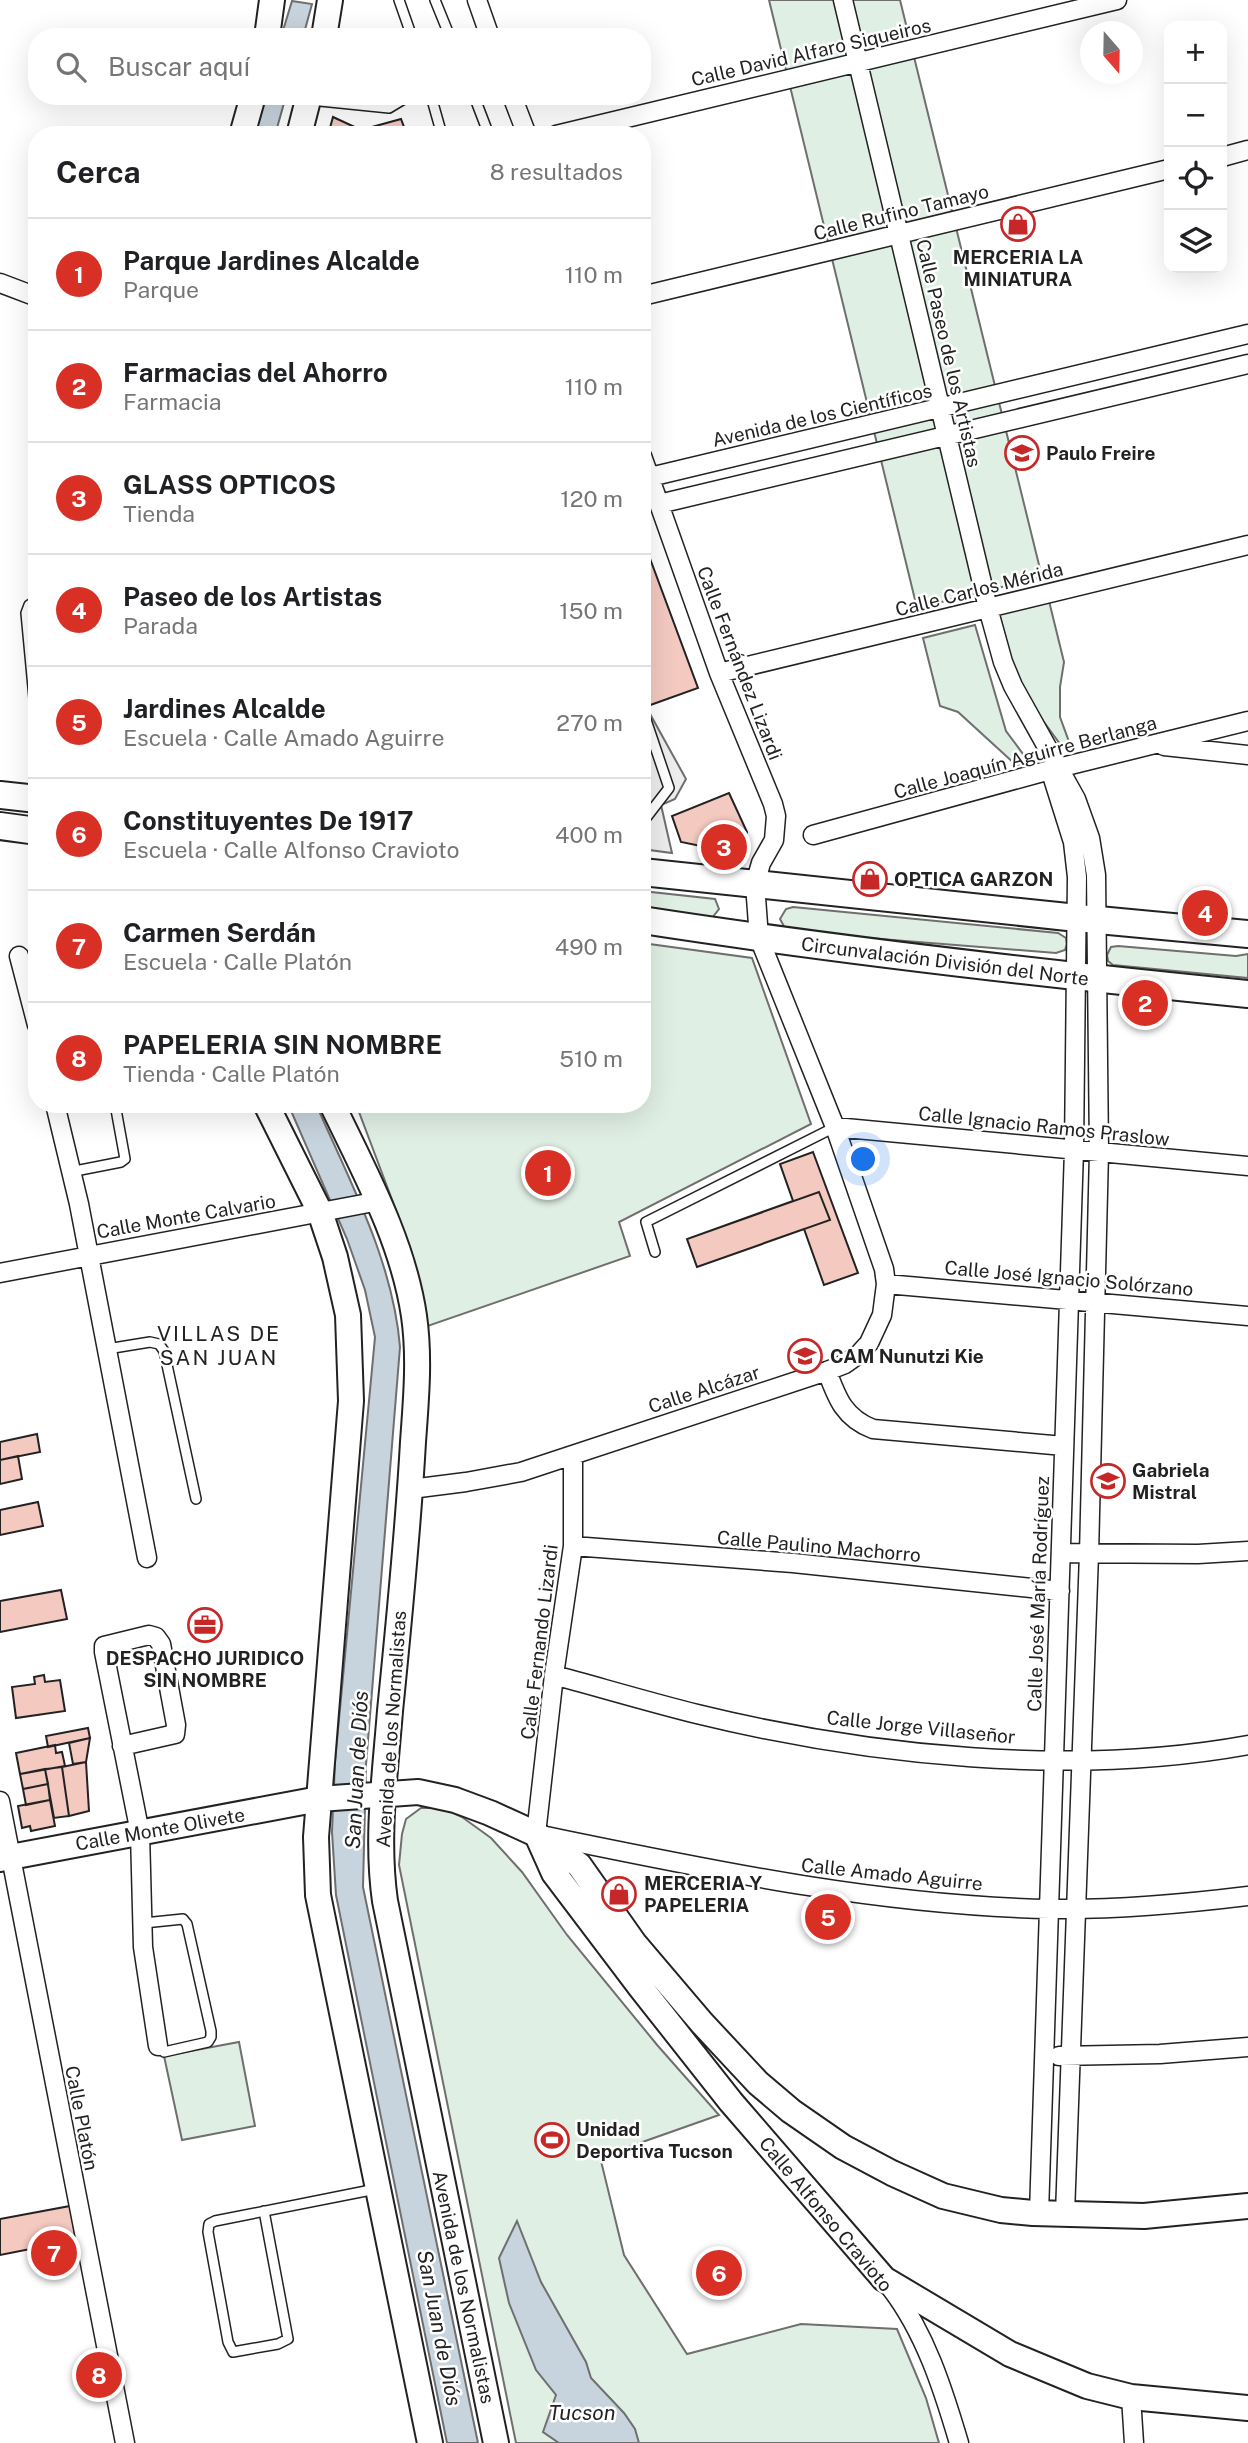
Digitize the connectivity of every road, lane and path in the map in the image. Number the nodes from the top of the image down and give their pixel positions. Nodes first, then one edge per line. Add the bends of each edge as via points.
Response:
1 (272, 0) edge
2 (330, 0) edge
3 (399, 0) edge
4 (435, 0) edge
5 (477, 0) edge
6 (844, 0) edge
7 (1117, 0) edge
8 (268, 28) edge
9 (325, 28) edge
10 (409, 28) edge
11 (446, 28) edge
12 (487, 28) edge
13 (858, 62) junction
14 (250, 105) edge
15 (307, 105) edge
16 (365, 105) edge
17 (394, 105) edge
18 (434, 105) edge
19 (477, 105) edge
20 (515, 105) edge
21 (245, 126) edge
22 (301, 126) edge
23 (439, 126) edge
24 (486, 126) edge
25 (524, 126) edge
26 (593, 126) edge
27 (1248, 150) edge
28 (1227, 156) edge
29 (1164, 170) edge
30 (899, 234) junction
31 (0, 283) edge
32 (28, 293) edge
33 (651, 294) edge
34 (1248, 334) edge
35 (1248, 364) edge
36 (941, 409) junction
37 (947, 436) junction
38 (651, 477) edge
39 (651, 480) edge
40 (659, 504) junction
41 (1248, 545) edge
42 (28, 608) edge
43 (988, 608) junction
44 (28, 632) edge
45 (719, 673) junction
46 (1248, 721) edge
47 (651, 734) edge
48 (1149, 745) junction
49 (1248, 755) edge
50 (1055, 769) junction
51 (0, 795) edge
52 (28, 798) edge
53 (651, 812) edge
54 (0, 826) edge
55 (28, 830) edge
56 (813, 835) dead end
57 (651, 873) edge
58 (755, 884) junction
59 (1087, 919) junction
60 (651, 921) edge
61 (1248, 934) edge
62 (759, 938) junction
63 (19, 956) dead end
64 (1087, 977) junction
65 (28, 990) edge
66 (1248, 994) edge
67 (57, 1113) edge
68 (117, 1113) edge
69 (271, 1113) edge
70 (336, 1113) edge
71 (835, 1126) junction
72 (1074, 1150) junction
73 (1099, 1152) junction
74 (1248, 1166) edge
75 (70, 1172) junction
76 (374, 1202) junction
77 (324, 1212) junction
78 (655, 1252) dead end
79 (89, 1255) junction
80 (0, 1273) edge
81 (886, 1284) junction
82 (1069, 1298) junction
83 (1095, 1301) junction
84 (1248, 1315) edge
85 (107, 1349) junction
86 (827, 1371) junction
87 (1064, 1446) junction
88 (573, 1455) junction
89 (411, 1489) junction
90 (196, 1499) dead end
91 (573, 1546) junction
92 (1248, 1551) edge
93 (1061, 1553) junction
94 (1089, 1554) junction
95 (148, 1558) dead end
96 (1060, 1591) junction
97 (554, 1675) junction
98 (1248, 1745) edge
99 (122, 1746) junction
100 (1054, 1760) junction
101 (1080, 1760) junction
102 (378, 1794) junction
103 (323, 1799) junction
104 (0, 1801) edge
105 (140, 1833) junction
106 (536, 1834) junction
107 (5, 1858) edge
108 (1248, 1896) edge
109 (1049, 1909) junction
110 (1075, 1909) junction
111 (144, 1923) junction
112 (158, 2046) joint
113 (1248, 2048) edge
114 (1044, 2056) junction
115 (1070, 2056) junction
116 (734, 2058) junction
117 (754, 2129) junction
118 (378, 2188) junction
119 (1248, 2206) edge
120 (264, 2211) junction
121 (1039, 2213) junction
122 (1065, 2214) junction
123 (884, 2279) junction
124 (1131, 2397) junction
125 (1248, 2408) edge
126 (125, 2443) edge
127 (430, 2443) edge
128 (496, 2443) edge
129 (959, 2443) edge
130 (1134, 2443) edge

1 - 8 street
2 - 9 street
3 - 10 lane
4 - 11 lane
5 - 12 street
6 - 13 street, Calle Paseo de los Artistas
7 - 13 street, Calle David Alfaro Siqueiros
13 - 26 street, Calle David Alfaro Siqueiros
13 - 30 street, Calle Paseo de los Artistas
14 - 21 street
15 - 22 street
16 - 17 lane
18 - 23 lane
19 - 24 lane
20 - 25 street
27 - 28 street
29 - 30 street, Calle Rufino Tamayo
30 - 33 street, Calle Rufino Tamayo
30 - 36 street, Calle Paseo de los Artistas
31 - 32 street
34 - 36 street, Avenida de los Científicos
35 - 37 street
36 - 37 street, Calle Paseo de los Artistas
36 - 38 street, Avenida de los Científicos
37 - 40 street
37 - 43 street, Calle Paseo de los Artistas
39 - 40 street, Calle Fernández Lizardi
40 - 45 street, Calle Fernández Lizardi
41 - 43 street, Calle Carlos Mérida
42 - 44 lane
43 - 45 street, Calle Carlos Mérida
43 - 50 street, Calle Paseo de los Artistas via 1003,662
45 - 58 street, Calle Fernández Lizardi via 776,816 774,840
46 - 48 street, Calle Joaquín Aguirre Berlanga
47 - 53 lane via 669,788
48 - 49 street
48 - 50 street, Calle Joaquín Aguirre Berlanga
50 - 56 street, Calle Joaquín Aguirre Berlanga
50 - 59 street, Calle Paseo de los Artistas
51 - 52 main road
54 - 55 main road
57 - 58 main road
58 - 59 main road
58 - 62 street, Calle Alcázar
59 - 61 main road
59 - 64 street, Calle Paseo de los Artistas
60 - 62 main road, Circunvalación División del Norte
62 - 64 main road, Circunvalación División del Norte
62 - 71 street, Calle Alcázar
63 - 65 street
64 - 66 main road, Circunvalación División del Norte
64 - 72 street, Calle José María Rodríguez
64 - 73 street
67 - 75 street
68 - 75 lane via 125,1159
69 - 77 street
70 - 76 street, Avenida de los Normalistas
71 - 72 street, Calle Ignacio Ramos Praslow
71 - 78 lane via 646,1222
71 - 81 street, Calle Alcázar
72 - 73 street, Calle Ignacio Ramos Praslow
72 - 82 street, Calle José María Rodríguez
73 - 74 street, Calle Ignacio Ramos Praslow
73 - 83 street
75 - 79 street
76 - 77 street, Calle Monte Calvario
76 - 89 street, Avenida de los Normalistas via 401,1263 413,1314 418,1361
77 - 79 street, Calle Monte Calvario
77 - 103 street via 348,1315 351,1401
79 - 80 street, Calle Monte Calvario
79 - 85 street
81 - 82 street, Calle José Ignacio Solórzano
81 - 86 street, Calle Alcázar via 882,1315 869,1343 845,1364
82 - 83 street, Calle José Ignacio Solórzano
82 - 87 street, Calle José María Rodríguez
83 - 84 street, Calle José Ignacio Solórzano
83 - 94 street
85 - 90 lane via 150,1342 164,1351
85 - 95 street
86 - 87 street via 845,1412 873,1429
86 - 88 street, Calle Alcázar
87 - 93 street, Calle José María Rodríguez
88 - 89 street, Calle Alcázar via 521,1472
88 - 91 street, Calle Fernando Lizardi
89 - 102 street, Avenida de los Normalistas
91 - 96 street, Calle Paulino Machorro
91 - 97 street, Calle Fernando Lizardi
92 - 94 street
93 - 94 street
93 - 96 street, Calle José María Rodríguez
94 - 101 street
96 - 100 street, Calle José María Rodríguez
97 - 100 street, Calle Jorge Villaseñor via 699,1714 843,1742 949,1755
97 - 106 street, Calle Fernando Lizardi
98 - 101 street, Calle Jorge Villaseñor via 1179,1755
99 - 99 street via 104,1646 149,1635 161,1644 175,1734
99 - 105 street
100 - 101 street, Calle Jorge Villaseñor
100 - 109 street, Calle José María Rodríguez
101 - 110 street
102 - 103 street, Calle Monte Olivete
102 - 106 street, Calle Monte Olivete via 418,1792 455,1800
102 - 128 street, Avenida de los Normalistas via 385,1901
103 - 105 street, Calle Monte Olivete
103 - 118 street via 316,1837 318,1895
104 - 107 street, Calle Platón
105 - 107 street, Calle Monte Olivete
105 - 111 street
106 - 109 street, Calle Amado Aguirre via 793,1885
106 - 116 street, Calle Monte Olivete via 579,1865 634,1943
106 - 117 street, Calle Alfonso Cravioto via 554,1873
107 - 126 street, Calle Platón
108 - 110 street, Calle Amado Aguirre
109 - 110 street, Calle Amado Aguirre
109 - 114 street, Calle José María Rodríguez
110 - 115 street
111 - 112 street via 143,1947
111 - 112 lane via 176,1918 187,1924 211,2031 208,2042 164,2052
113 - 115 street
114 - 115 street
114 - 121 street, Calle José María Rodríguez
115 - 122 street
116 - 117 street
116 - 121 street, Calle Monte Olivete via 791,2111 892,2173 972,2204
117 - 123 street, Calle Alfonso Cravioto
118 - 120 lane
118 - 127 street
119 - 122 street, Calle Monte Olivete via 1144,2216
120 - 120 lane via 209,2224 233,2353 288,2339
121 - 122 street, Calle Monte Olivete
123 - 124 street via 1010,2354
123 - 129 street, Calle Alfonso Cravioto via 903,2304 929,2357
124 - 125 street
124 - 130 street

